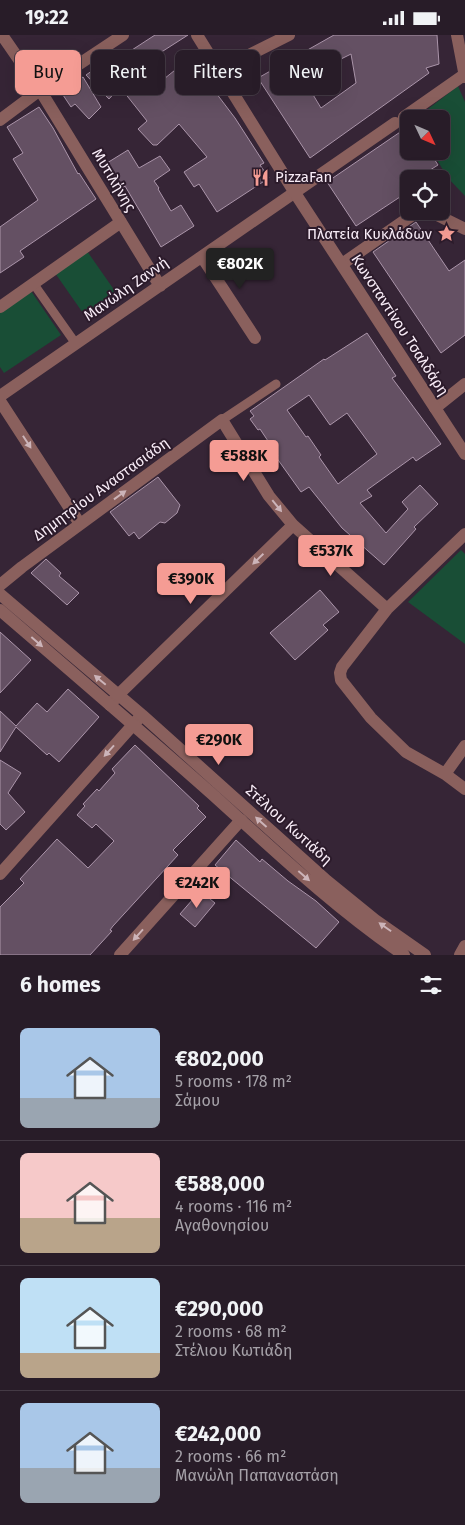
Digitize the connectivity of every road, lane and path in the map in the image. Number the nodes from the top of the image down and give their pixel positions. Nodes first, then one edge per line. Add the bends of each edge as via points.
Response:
1 (2, 35) edge
2 (123, 35) edge
3 (197, 35) edge
4 (289, 35) edge
5 (457, 35) edge
6 (206, 50) edge
7 (260, 50) edge
8 (15, 54) edge
9 (81, 63) edge
10 (464, 76) edge
11 (33, 95) edge
12 (43, 95) edge
13 (234, 95) edge
14 (0, 120) edge
15 (295, 193) junction
16 (121, 222) junction
17 (465, 229) edge
18 (202, 257) junction
19 (342, 264) junction
20 (33, 283) junction
21 (160, 286) junction
22 (0, 307) edge
23 (255, 338) dead end
24 (76, 344) junction
25 (276, 384) dead end
26 (465, 384) edge
27 (0, 396) edge
28 (0, 401) edge
29 (435, 408) junction
30 (222, 420) junction
31 (465, 454) edge
32 (80, 524) junction
33 (293, 525) junction
34 (465, 533) edge
35 (0, 585) edge
36 (0, 594) edge
37 (387, 609) junction
38 (0, 610) edge
39 (114, 700) junction
40 (137, 720) junction
41 (465, 746) edge
42 (445, 775) junction
43 (465, 789) edge
44 (241, 820) junction
45 (0, 874) edge
46 (465, 946) edge
47 (120, 955) edge
48 (404, 955) edge
49 (425, 955) edge
50 (460, 955) edge

1 - 8 street, Μυτιλήνης
2 - 9 street
3 - 6 street, Κωνσταντίνου Τσαλδάρη
4 - 7 street
5 - 10 street
10 - 15 street, Μανώλη Ζαννή
11 - 14 street
12 - 16 street, Μυτιλήνης
13 - 15 street, Κωνσταντίνου Τσαλδάρη
15 - 18 street, Μανώλη Ζαννή
15 - 19 street, Κωνσταντίνου Τσαλδάρη
16 - 20 street
16 - 21 street, Μυτιλήνης
17 - 19 street via 433,213 414,214
18 - 21 street, Μανώλη Ζαννή
18 - 23 street
19 - 29 street, Κωνσταντίνου Τσαλδάρη
20 - 22 street
20 - 24 lane
21 - 24 street, Μανώλη Ζαννή
24 - 27 street, Μανώλη Ζαννή
25 - 30 lane
26 - 29 street
28 -> 32 street
29 - 31 street, Κωνσταντίνου Τσαλδάρη
32 -> 30 street, Δημητρίου Αναστασιάδη
30 -> 33 street via 269,496
32 - 35 street, Δημητρίου Αναστασιάδη
33 - 37 street
33 -> 39 street
34 - 37 street
39 -> 36 street, Στέλιου Κωτιάδη
37 - 42 street via 342,667 341,680 371,718 406,752
38 -> 39 street, Στέλιου Κωτιάδη
39 - 40 street, Στέλιου Κωτιάδη
40 - 44 street, Στέλιου Κωτιάδη
40 -> 45 street
49 -> 40 street, Στέλιου Κωτιάδη via 334,887
41 - 42 street
42 - 43 street
44 -> 47 street
44 -> 48 street, Στέλιου Κωτιάδη via 344,910
46 - 50 street

